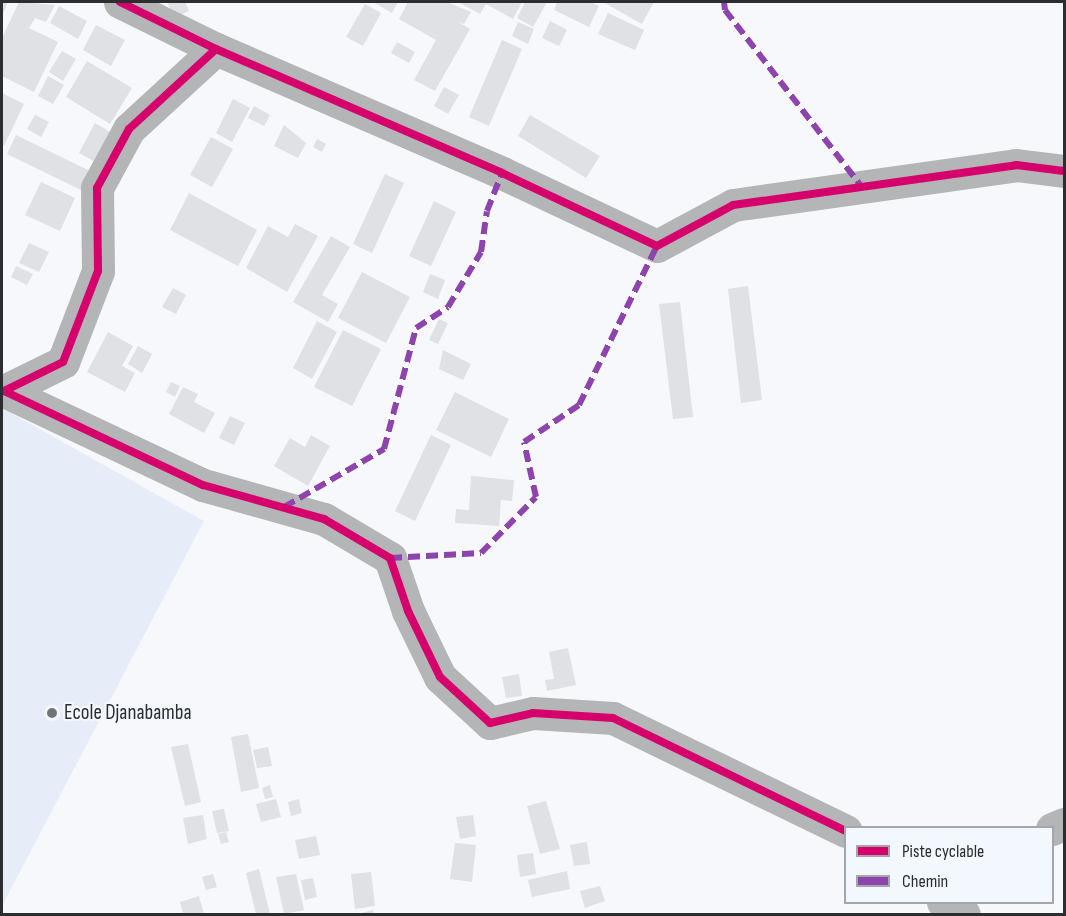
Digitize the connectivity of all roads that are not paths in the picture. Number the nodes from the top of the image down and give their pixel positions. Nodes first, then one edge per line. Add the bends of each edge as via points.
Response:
1 (120, 2) edge
2 (216, 49) junction
3 (1065, 171) edge
4 (844, 830) edge
5 (945, 904) edge
6 (964, 915) edge

1 - 2 street
2 - 3 street via 502,173 657,246 733,205 1016,165
2 - 4 street via 129,129 97,188 98,271 63,362 4,391 203,485 324,519 390,558 408,611 440,677 490,723 533,713 613,718
5 - 6 street

